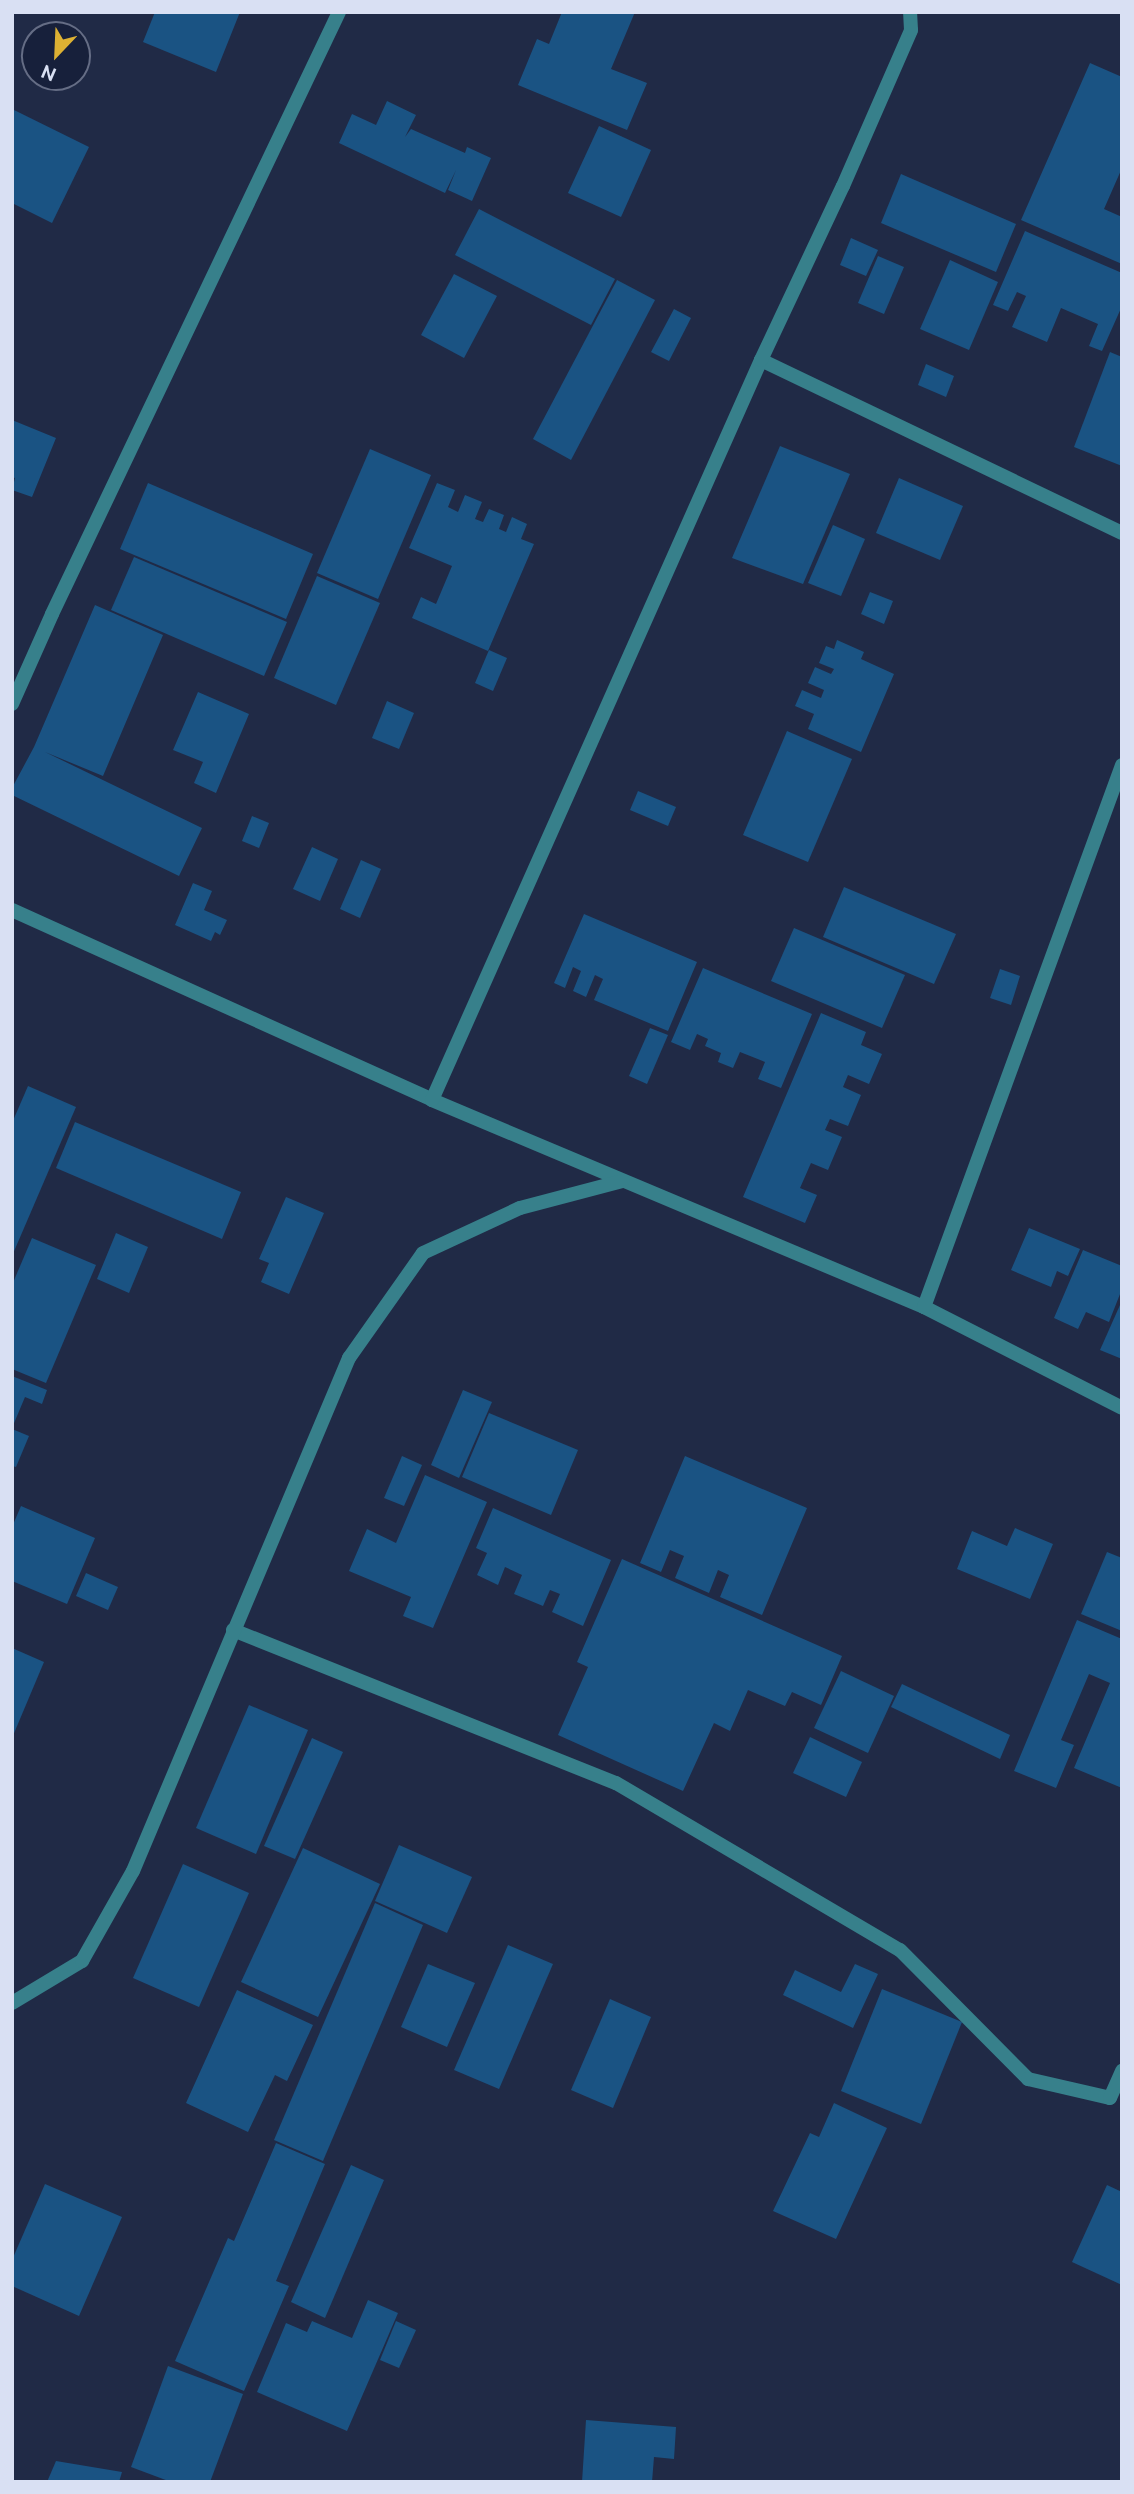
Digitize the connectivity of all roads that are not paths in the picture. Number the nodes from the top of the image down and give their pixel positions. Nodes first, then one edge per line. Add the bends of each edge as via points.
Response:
1 (339, 12) edge
2 (909, 12) edge
3 (761, 360) junction
4 (1122, 533) edge
5 (12, 704) edge
6 (1122, 765) edge
7 (12, 910) edge
8 (432, 1100) junction
9 (622, 1181) junction
10 (924, 1307) junction
11 (1122, 1408) edge
12 (233, 1630) junction
13 (12, 2003) edge
14 (1122, 2071) edge

1 - 5 street
2 - 3 street via 911,30
3 - 4 street
3 - 8 street
6 - 10 street
7 - 8 street
8 - 9 street
9 - 10 street
9 - 12 street via 520,1208 423,1254 349,1359
10 - 11 street
12 - 13 street via 133,1871 82,1962
12 - 14 street via 615,1783 900,1950 1028,2080 1110,2098

